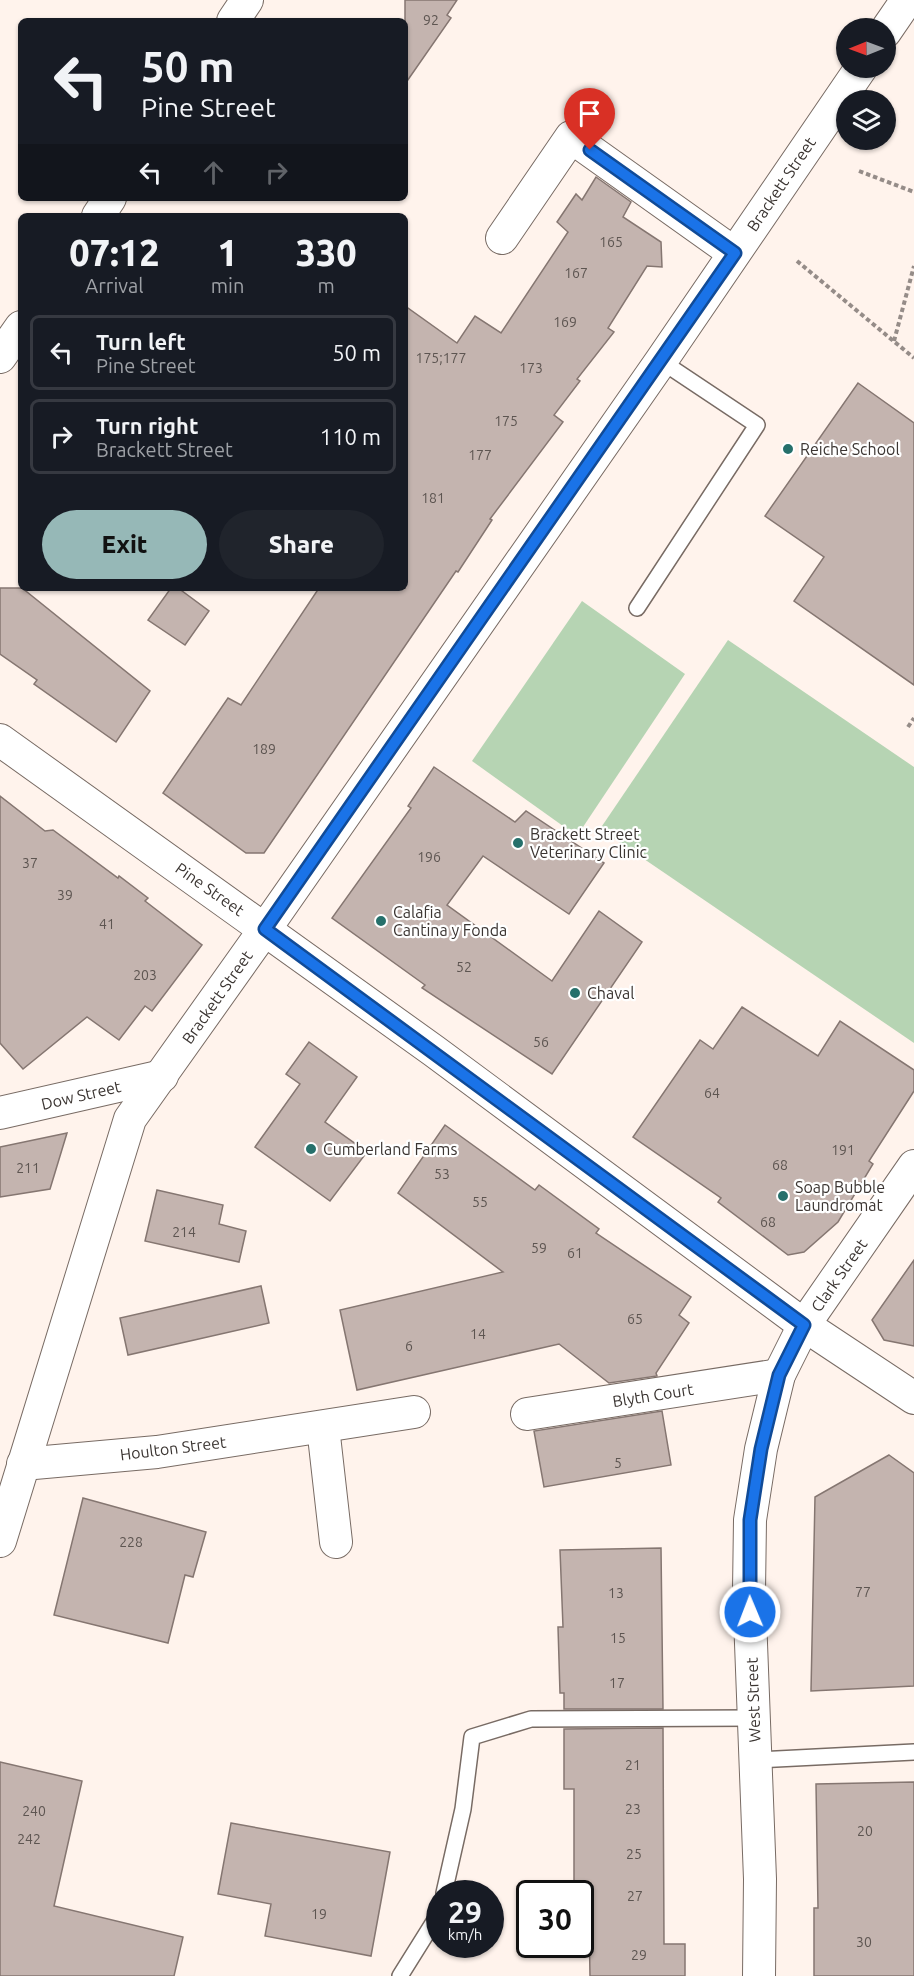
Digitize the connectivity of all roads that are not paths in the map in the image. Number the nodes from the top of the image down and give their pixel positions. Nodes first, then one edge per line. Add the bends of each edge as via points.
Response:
1 (247, 0) edge
2 (907, 0) edge
3 (235, 18) edge
4 (895, 18) edge
5 (854, 78) edge
6 (502, 238) dead end
7 (735, 253) junction
8 (18, 331) edge
9 (0, 357) edge
10 (661, 361) junction
11 (637, 608) dead end
12 (0, 740) edge
13 (265, 929) junction
14 (162, 1076) junction
15 (0, 1113) edge
16 (914, 1166) edge
17 (804, 1325) junction
18 (779, 1375) junction
19 (914, 1398) edge
20 (414, 1412) dead end
21 (527, 1414) dead end
22 (323, 1427) junction
23 (23, 1464) junction
24 (0, 1541) edge
25 (336, 1542) dead end
26 (753, 1718) junction
27 (914, 1752) edge
28 (755, 1760) junction
29 (447, 1880) edge
30 (426, 1934) edge
31 (400, 1976) edge
32 (759, 1976) edge

1 - 3 street
2 - 4 street
5 - 7 street, Brackett Street
6 - 7 street via 571,137
7 - 10 street, Brackett Street
8 - 9 street
10 - 11 lane via 757,425
10 - 13 street, Brackett Street
12 - 13 street, Pine Street
13 - 14 street, Brackett Street
13 - 17 street, Pine Street
14 - 15 street, Dow Street
14 - 23 street, Brackett Street via 130,1119
16 - 17 street, Clark Street
17 - 18 street, West Street
17 - 19 street, Pine Street
18 - 21 street, Blyth Court
18 - 26 street, West Street via 761,1449 750,1520
20 - 22 street, Houlton Street
22 - 23 street, Houlton Street via 157,1452
22 - 25 street
23 - 24 street, Brackett Street
26 - 28 street, West Street
26 - 29 lane via 531,1719 472,1737 463,1809
27 - 28 lane
28 - 32 street, West Street
30 - 31 lane

